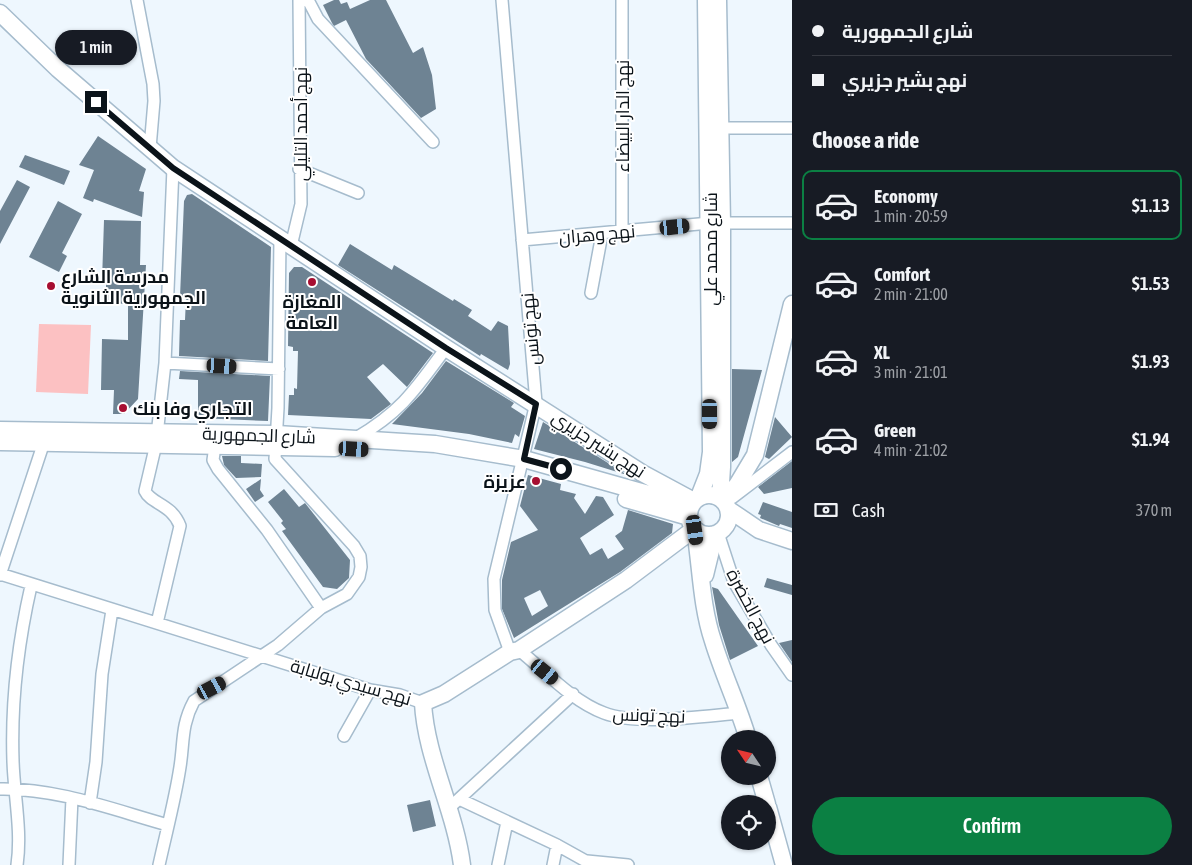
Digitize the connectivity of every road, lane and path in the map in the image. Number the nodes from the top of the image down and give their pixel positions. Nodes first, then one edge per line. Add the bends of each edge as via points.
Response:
1 (137, 0) edge
2 (299, 0) edge
3 (308, 0) edge
4 (502, 0) edge
5 (622, 0) edge
6 (706, 0) edge
7 (718, 0) edge
8 (0, 13) edge
9 (720, 128) junction
10 (792, 128) edge
11 (434, 142) dead end
12 (150, 148) junction
13 (173, 168) junction
14 (299, 169) junction
15 (358, 193) dead end
16 (716, 223) junction
17 (792, 223) edge
18 (622, 232) junction
19 (602, 234) junction
20 (522, 240) junction
21 (285, 242) junction
22 (591, 293) dead end
23 (792, 304) edge
24 (446, 348) junction
25 (165, 364) junction
26 (279, 368) junction
27 (536, 404) junction
28 (0, 430) edge
29 (157, 438) junction
30 (356, 438) junction
31 (276, 441) junction
32 (0, 442) edge
33 (44, 442) junction
34 (215, 446) junction
35 (792, 452) edge
36 (523, 463) junction
37 (724, 503) junction
38 (694, 513) junction
39 (759, 530) junction
40 (718, 533) junction
41 (792, 541) edge
42 (0, 575) edge
43 (703, 584) junction
44 (31, 586) junction
45 (321, 608) junction
46 (112, 610) junction
47 (157, 623) junction
48 (514, 651) junction
49 (262, 656) junction
50 (792, 675) edge
51 (370, 690) junction
52 (573, 694) junction
53 (423, 703) junction
54 (741, 713) junction
55 (746, 730) edge
56 (344, 736) dead end
57 (0, 789) edge
58 (15, 789) junction
59 (72, 798) junction
60 (90, 803) junction
61 (454, 803) junction
62 (507, 822) junction
63 (168, 825) junction
64 (776, 837) edge
65 (557, 845) junction
66 (590, 863) edge
67 (17, 865) edge
68 (69, 865) edge
69 (159, 865) edge
70 (462, 865) edge
71 (498, 865) edge
72 (553, 865) edge
73 (628, 865) edge
74 (784, 865) edge

1 - 12 street via 154,101
2 - 14 street, نهج أحمد التليلي
3 - 11 street via 318,19
4 - 20 street, نهج تونس
5 - 18 street, نهج الدار البيضاء
6 - 16 street, شارع محمد علي
7 - 9 street, شارع محمد علي
8 - 12 street, نهج بشير جزيري via 58,69
9 - 10 street
9 - 16 street, شارع محمد علي
12 - 13 street, نهج بشير جزيري
13 - 21 street, نهج بشير جزيري
13 - 25 street
14 - 15 street
14 - 21 street, نهج أحمد التليلي via 301,204
16 - 17 street, نهج وهران
16 - 18 street, نهج وهران
16 - 37 street, شارع محمد علي
16 - 38 street, شارع محمد علي via 711,452 708,474
18 - 19 street, نهج وهران
19 - 20 street, نهج وهران
19 - 22 street
20 - 27 street, نهج تونس
21 - 24 street, نهج بشير جزيري
21 - 26 street, نهج أحمد التليلي
23 - 37 street via 755,455
24 - 27 street, نهج بشير جزيري
24 - 30 street via 407,400 378,425
25 - 26 street
25 - 29 street
26 - 31 street, نهج أحمد التليلي
27 - 36 street, نهج تونس
27 - 38 street, نهج بشير جزيري via 642,472
28 - 29 street, شارع الجمهورية
29 - 31 street, شارع الجمهورية
29 - 33 street, شارع الجمهورية
29 - 34 street, شارع الجمهورية
29 - 47 street via 146,493 173,512 180,526
30 - 31 street, شارع الجمهورية
30 - 36 street, شارع الجمهورية via 435,444
31 - 34 street, شارع الجمهورية
31 - 36 street, شارع الجمهورية
31 - 45 street via 274,454 278,464 360,556 361,566 354,586 347,594
32 - 33 street, شارع الجمهورية
33 - 42 street
34 - 45 street via 213,460 218,469 267,530
35 - 37 street
36 - 38 street, شارع الجمهورية
36 - 48 street, نهج تونس via 494,579 495,610
37 - 38 street via 706,495
37 - 39 street
37 - 40 street via 728,520
38 - 40 street via 708,535
38 - 43 street
38 - 48 street, نهج سيدي بولبابة via 626,580
39 - 40 street
39 - 41 street
40 - 43 street
40 - 50 street, نهج الخضرة via 734,582
42 - 44 street, نهج سيدي بولبابة
43 - 54 street via 712,640
44 - 46 street, نهج سيدي بولبابة
44 - 58 street via 16,674 13,726
45 - 49 street
46 - 47 street, نهج سيدي بولبابة
46 - 60 street via 102,674
47 - 49 street, نهج سيدي بولبابة
48 - 52 street, نهج تونس
48 - 53 street, نهج سيدي بولبابة via 444,694
49 - 51 street, نهج سيدي بولبابة
49 - 63 street via 204,693 194,701 186,715
51 - 53 street, نهج سيدي بولبابة
51 - 56 street
52 - 54 street, نهج تونس via 596,709 615,716 657,718
52 - 61 street
53 - 61 street via 424,722
54 - 55 street
57 - 58 street
58 - 59 street
58 - 67 street
59 - 60 street
59 - 68 street
60 - 63 street
61 - 62 street
61 - 70 street
62 - 65 street
62 - 71 street
63 - 69 street
64 - 74 street
65 - 66 street
65 - 72 street
66 - 73 street

